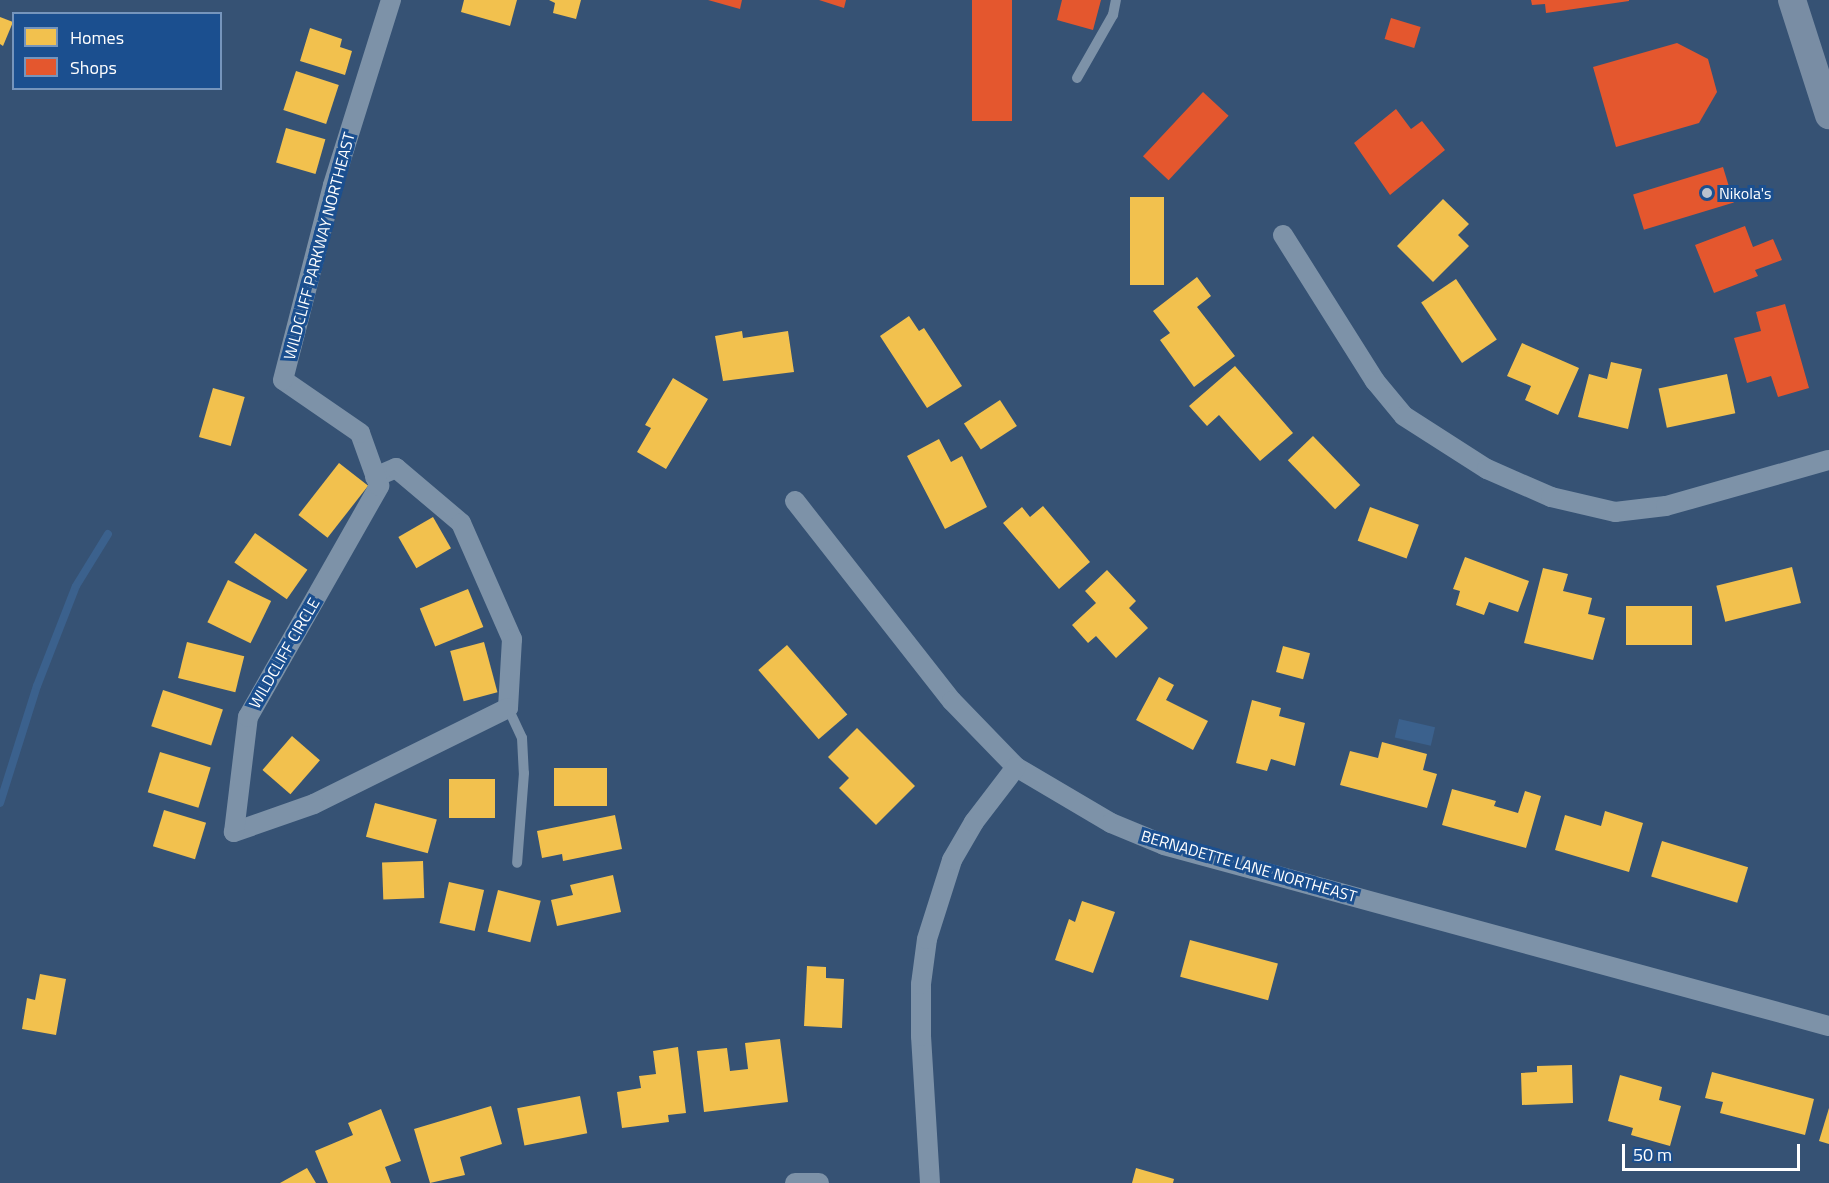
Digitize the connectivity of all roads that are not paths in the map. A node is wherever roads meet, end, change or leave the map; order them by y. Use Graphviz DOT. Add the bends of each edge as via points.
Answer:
graph roads {
  1 [pos="391,0"];
  2 [pos="1116,0"];
  3 [pos="1792,0"];
  4 [pos="1077,78"];
  5 [pos="1829,115"];
  6 [pos="1283,235"];
  7 [pos="1829,460"];
  8 [pos="375,477"];
  9 [pos="795,501"];
  10 [pos="508,708"];
  11 [pos="1016,767"];
  12 [pos="517,862"];
  13 [pos="1829,1026"];
  14 [pos="795,1183"];
  15 [pos="819,1183"];
  16 [pos="930,1183"];
  1 -- 8 [label="street, WILDCLIFF PARKWAY NORTHEAST" via="333,185 283,380 360,433"];
  2 -- 4 [label="lane" via="1113,15"];
  3 -- 5 [label="main road"];
  6 -- 7 [label="street" via="1375,381 1404,416 1487,469 1551,497 1615,512 1666,506"];
  8 -- 10 [label="street" via="396,468 460,523 512,639"];
  8 -- 10 [label="street, WILDCLIFF CIRCLE" via="379,486 248,717 234,832 314,804"];
  9 -- 11 [label="street, BERNADETTE LANE NORTHEAST" via="952,701"];
  10 -- 12 [label="lane" via="522,738 524,773"];
  11 -- 13 [label="street, BERNADETTE LANE NORTHEAST" via="1112,823 1164,845"];
  11 -- 16 [label="street" via="974,822 952,860 927,939 921,1025"];
  14 -- 15 [label="street"];
}
